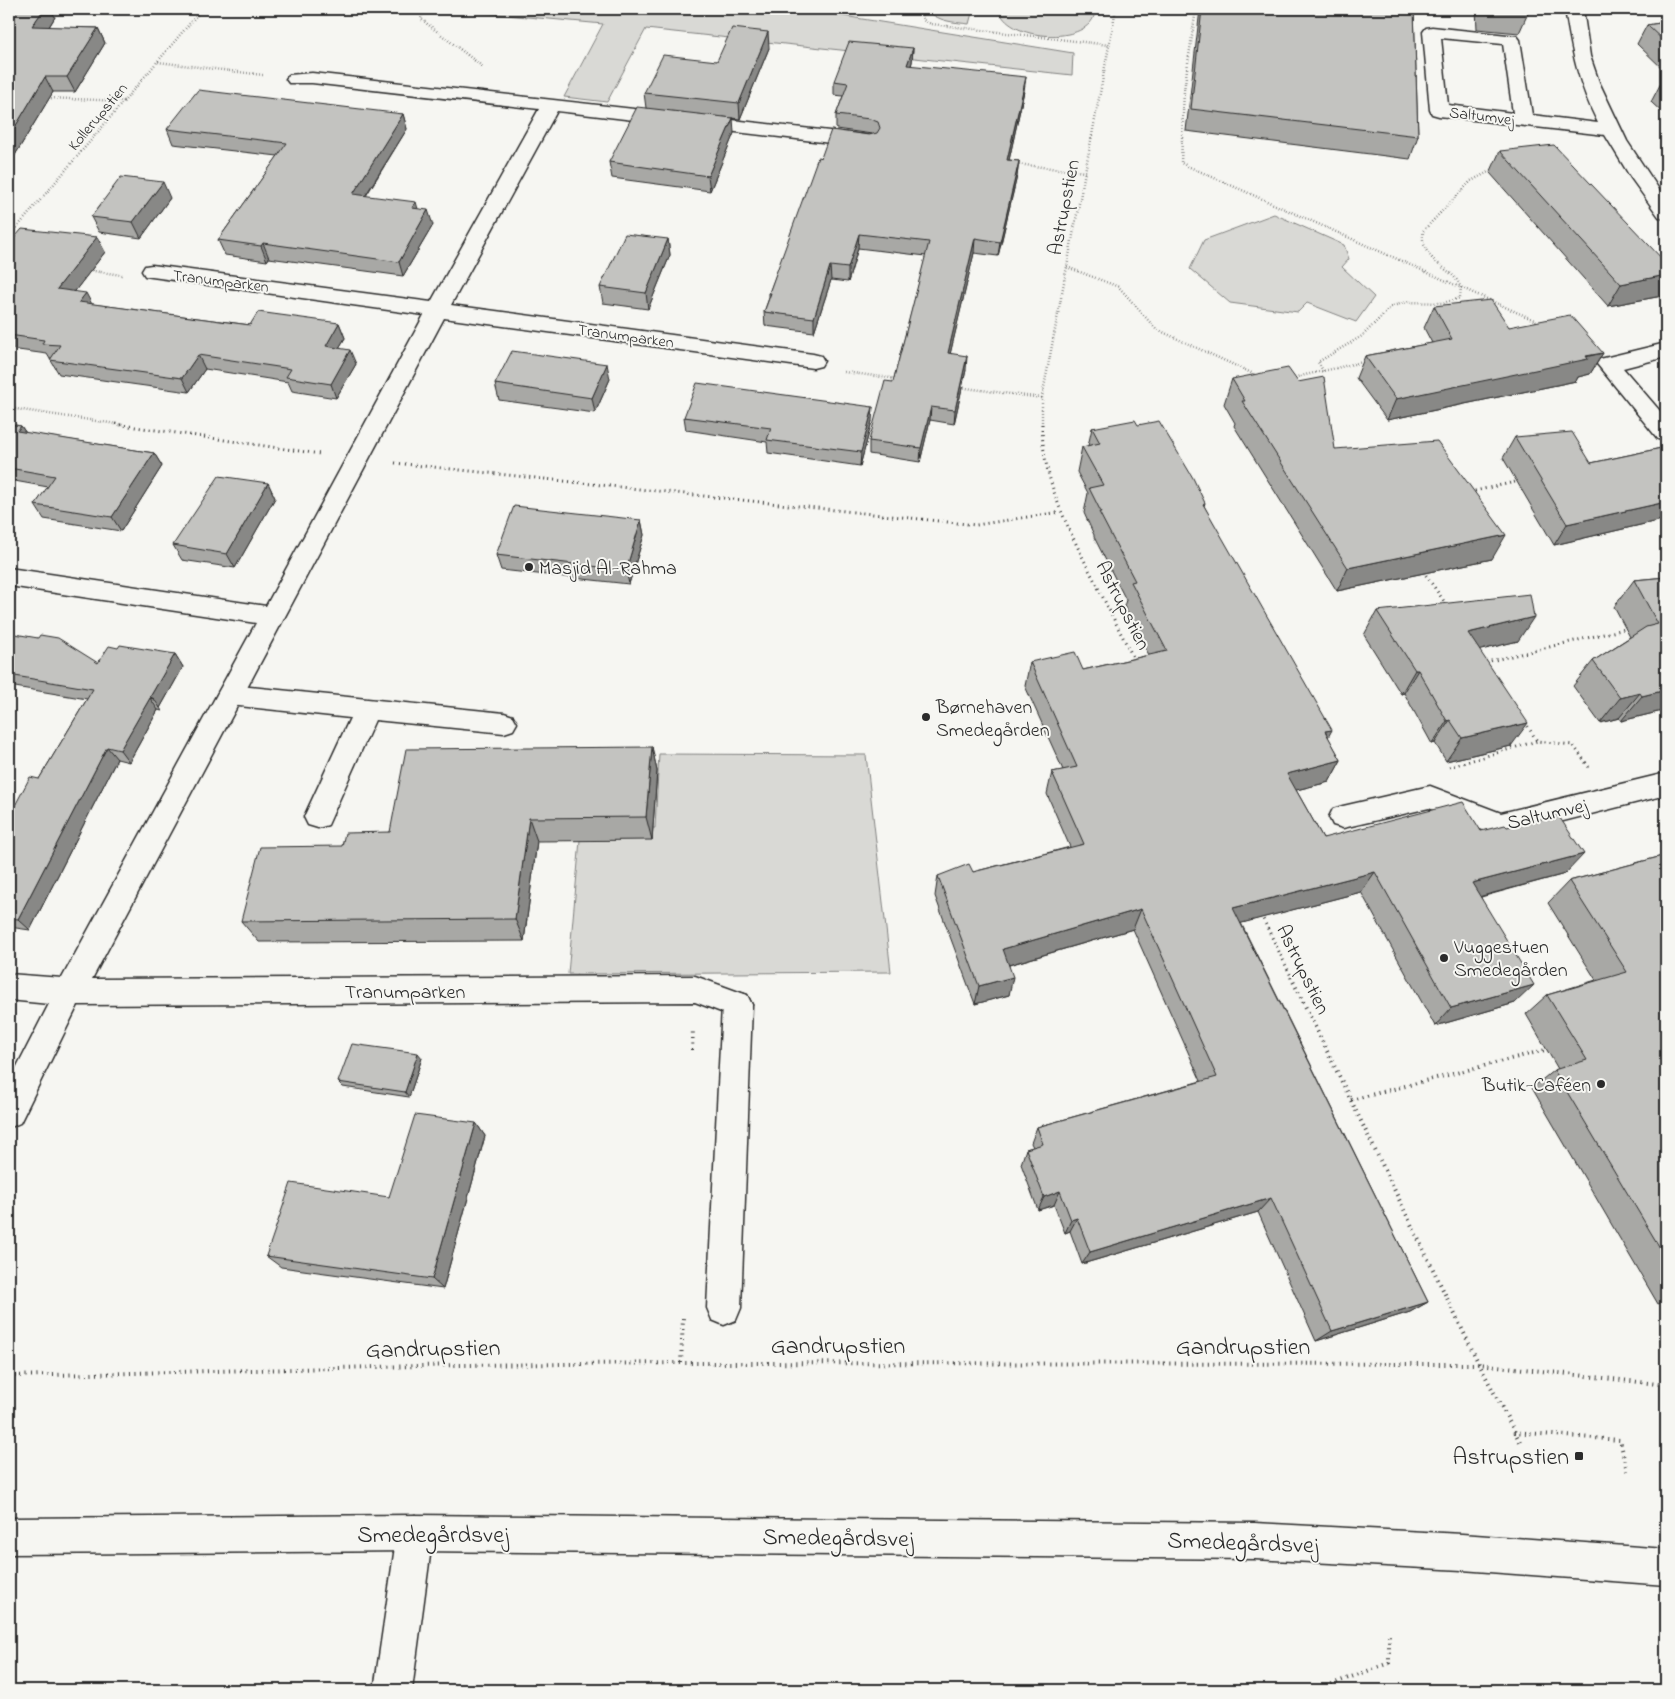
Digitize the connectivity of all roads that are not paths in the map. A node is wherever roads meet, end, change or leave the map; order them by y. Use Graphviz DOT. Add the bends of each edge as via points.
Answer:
graph roads {
  1 [pos="1574,9"];
  2 [pos="295,79"];
  3 [pos="540,103"];
  4 [pos="1523,120"];
  5 [pos="1612,130"];
  6 [pos="870,141"];
  7 [pos="1666,212"];
  8 [pos="152,272"];
  9 [pos="438,309"];
  10 [pos="1666,350"];
  11 [pos="813,361"];
  12 [pos="1666,433"];
  13 [pos="9,576"];
  14 [pos="272,616"];
  15 [pos="230,695"];
  16 [pos="367,709"];
  17 [pos="504,723"];
  18 [pos="1666,784"];
  19 [pos="318,816"];
  20 [pos="1343,816"];
  21 [pos="9,987"];
  22 [pos="70,992"];
  23 [pos="9,1113"];
  24 [pos="724,1308"];
  25 [pos="415,1533"];
  26 [pos="9,1536"];
  27 [pos="1666,1567"];
  28 [pos="393,1690"];
  1 -- 5 [label="street" via="1583,61 1593,92"];
  2 -- 3 [label="street" via="312,78"];
  3 -- 6 [label="street"];
  3 -- 9 [label="street"];
  4 -- 4 [label="street, Saltumvej" via="1511,40 1432,32 1439,110"];
  4 -- 5 [label="street, Saltumvej"];
  5 -- 7 [label="street" via="1634,169"];
  8 -- 9 [label="street, Tranumparken"];
  9 -- 11 [label="street, Tranumparken"];
  9 -- 14 [label="street"];
  10 -- 12 [label="street" via="1608,364"];
  13 -- 14 [label="street"];
  14 -- 15 [label="street"];
  15 -- 16 [label="street"];
  15 -- 22 [label="street"];
  16 -- 17 [label="street"];
  16 -- 19 [label="street"];
  18 -- 20 [label="street, Saltumvej" via="1500,825 1430,797"];
  21 -- 22 [label="street, Tranumparken"];
  22 -- 23 [label="street"];
  22 -- 24 [label="street, Tranumparken" via="695,989 737,1005"];
  25 -- 26 [label="street, Smedegårdsvej"];
  25 -- 27 [label="street, Smedegårdsvej" via="1256,1541"];
  25 -- 28 [label="street"];
}
